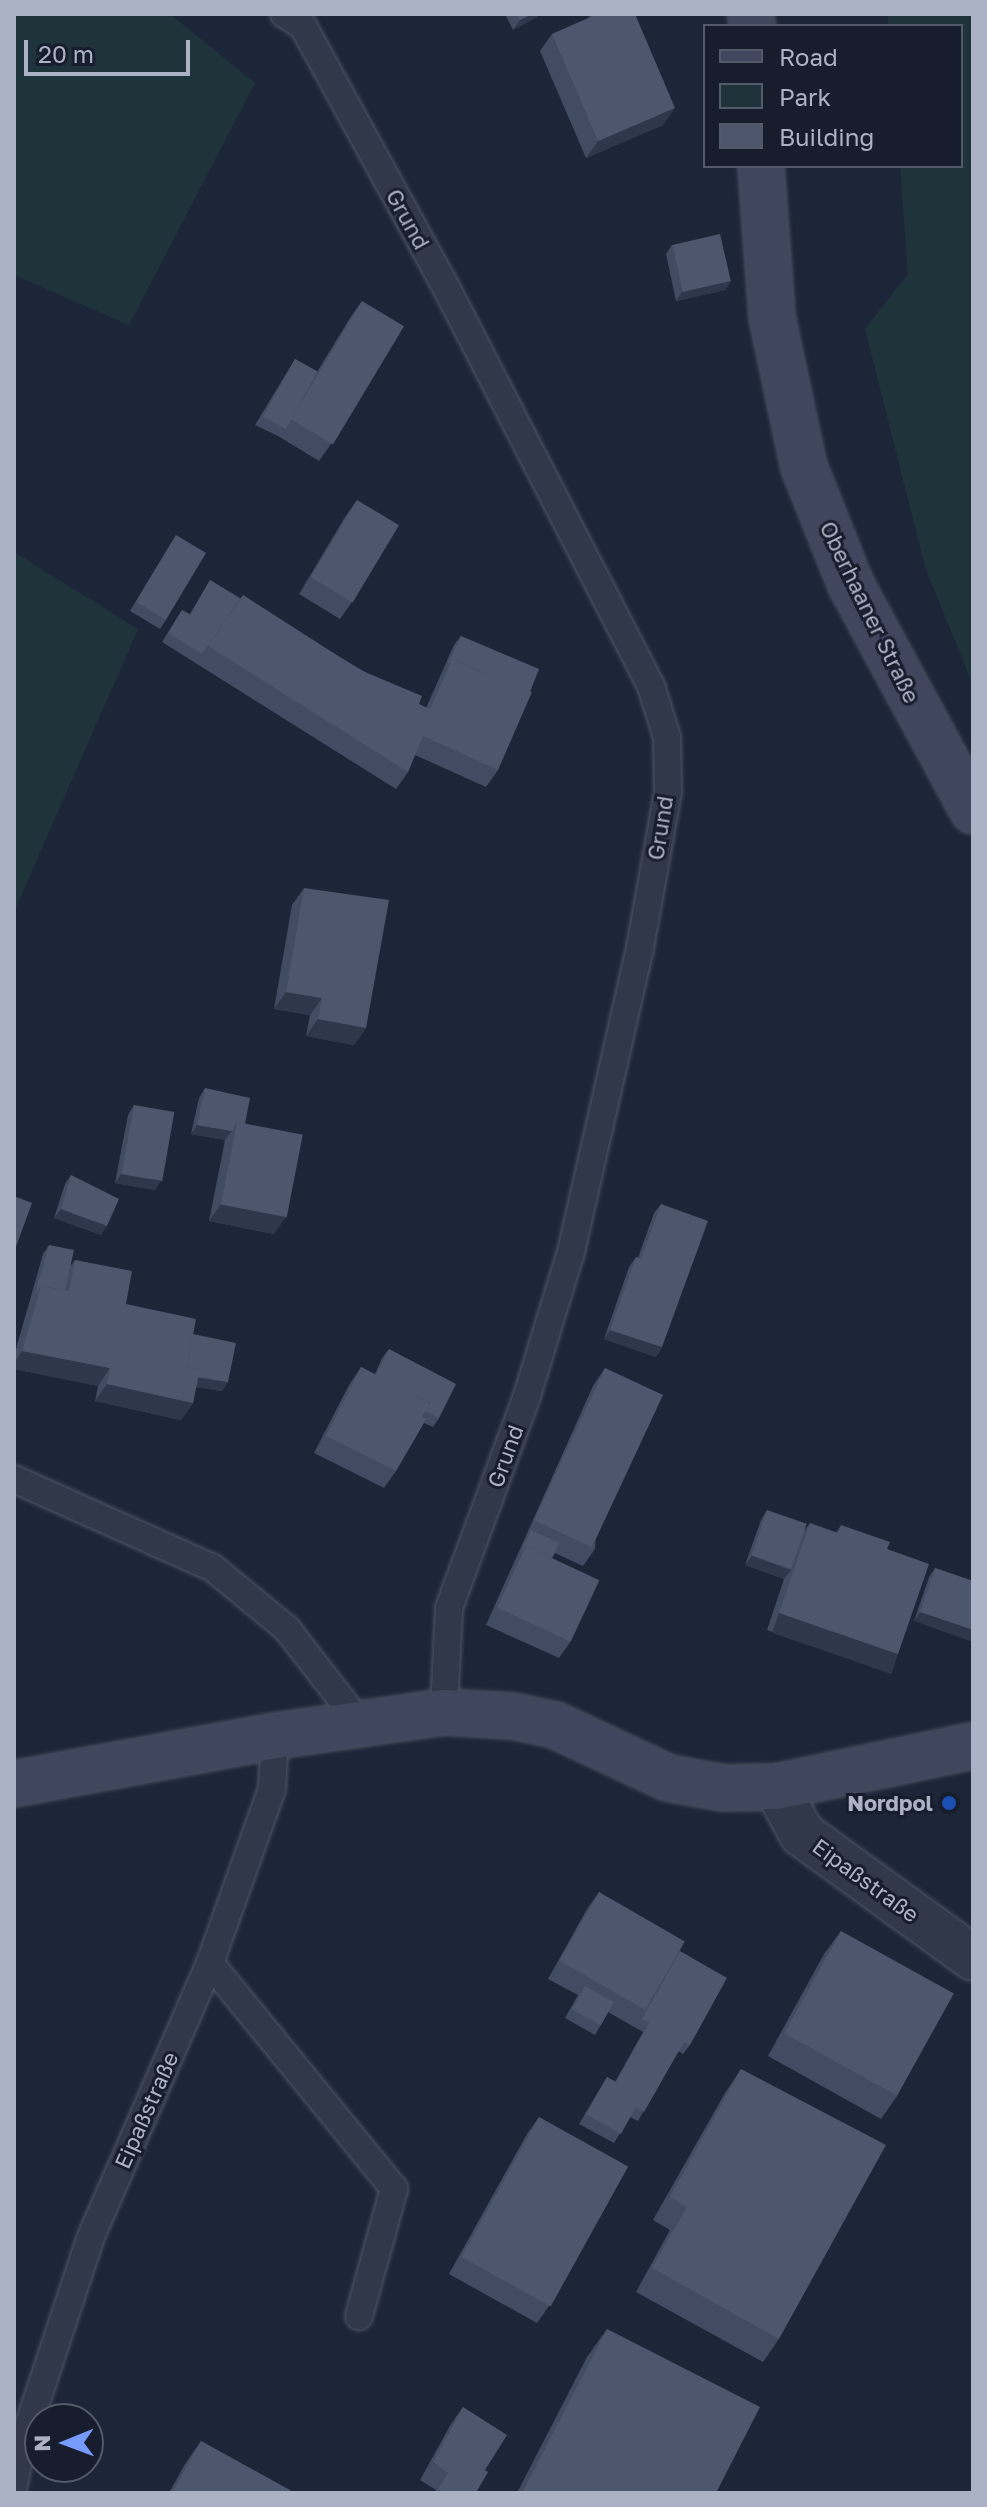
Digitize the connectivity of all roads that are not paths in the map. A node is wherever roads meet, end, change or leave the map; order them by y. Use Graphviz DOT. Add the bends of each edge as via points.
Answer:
graph roads {
  1 [pos="284,14"];
  2 [pos="761,168"];
  3 [pos="973,811"];
  4 [pos="14,1479"];
  5 [pos="444,1712"];
  6 [pos="359,1722"];
  7 [pos="275,1736"];
  8 [pos="973,1746"];
  9 [pos="14,1784"];
  10 [pos="776,1787"];
  11 [pos="973,1958"];
  12 [pos="210,1963"];
  13 [pos="359,2316"];
  14 [pos="14,2484"];
  1 -- 5 [label="lane, Grund" via="303,26 448,291 651,686 667,737 668,792 640,948 587,1179 527,1396 449,1608"];
  2 -- 3 [label="street, Oberhaaner Straße" via="772,317 804,467 851,585"];
  4 -- 6 [label="lane" via="213,1568 287,1629"];
  5 -- 6 [label="street"];
  5 -- 10 [label="street" via="555,1725 668,1778 723,1788"];
  6 -- 7 [label="street"];
  7 -- 9 [label="street"];
  7 -- 12 [label="lane, Eipaßstraße" via="272,1789"];
  8 -- 10 [label="street"];
  10 -- 11 [label="street, Eipaßstraße" via="802,1834"];
  12 -- 13 [label="lane" via="394,2189"];
  12 -- 14 [label="lane, Eipaßstraße" via="90,2239"];
}
